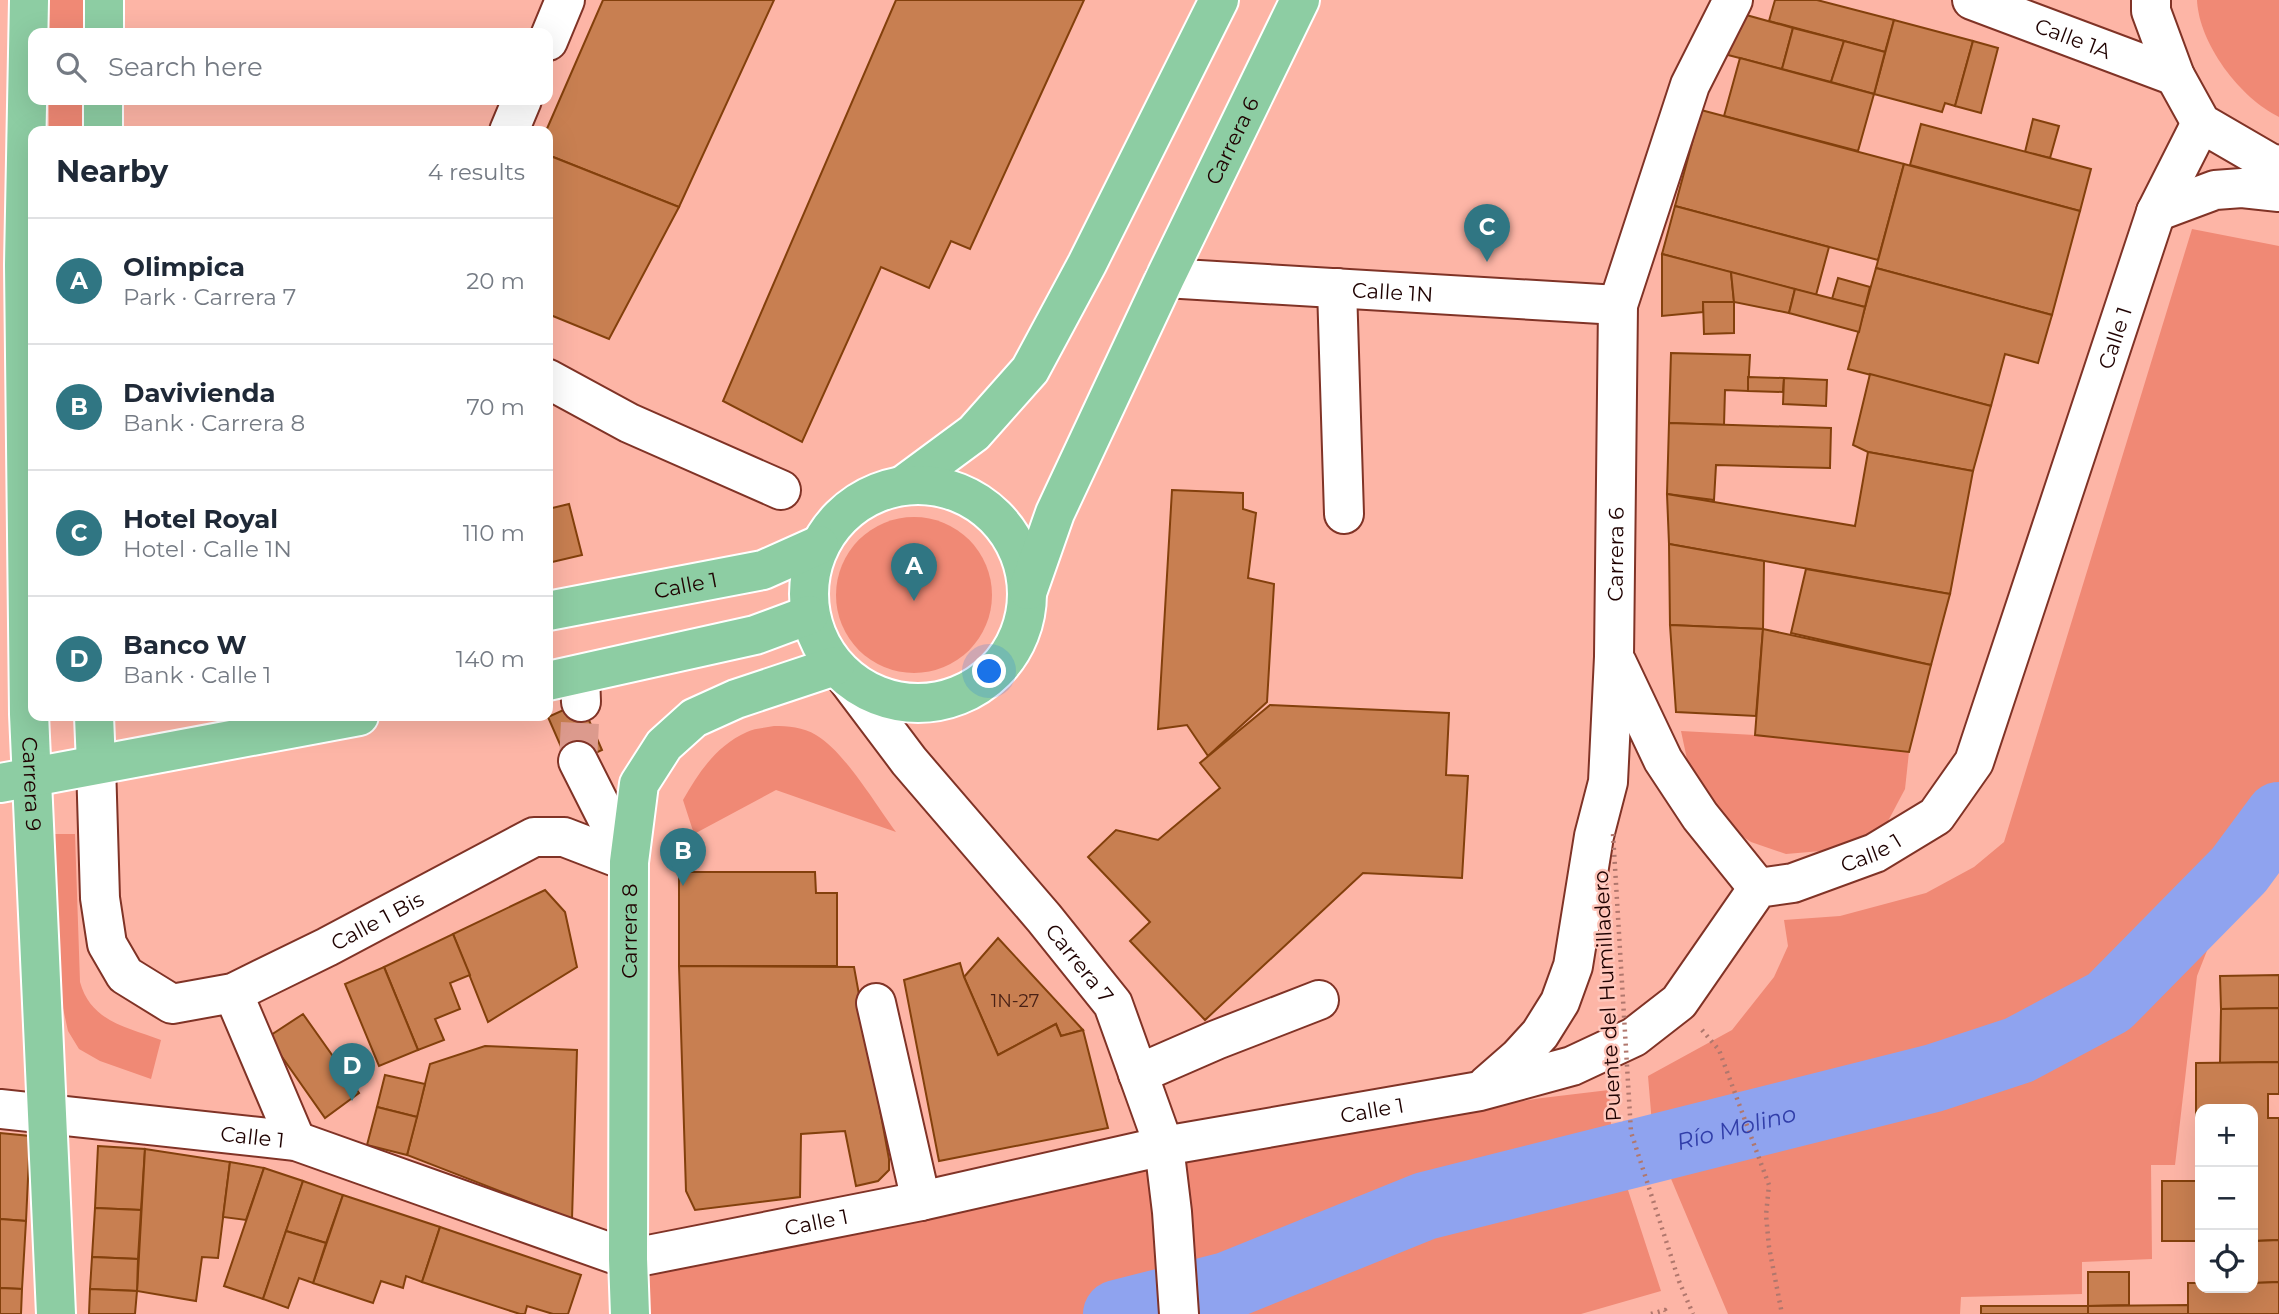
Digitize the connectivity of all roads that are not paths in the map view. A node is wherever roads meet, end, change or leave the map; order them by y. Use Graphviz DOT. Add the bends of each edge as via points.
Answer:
graph roads {
  1 [pos="29,0"];
  2 [pos="104,0"];
  3 [pos="565,0"];
  4 [pos="1219,0"];
  5 [pos="1300,0"];
  6 [pos="1733,0"];
  7 [pos="1972,0"];
  8 [pos="2142,4"];
  9 [pos="104,28"];
  10 [pos="553,29"];
  11 [pos="2175,76"];
  12 [pos="103,105"];
  13 [pos="520,105"];
  14 [pos="2202,123"];
  15 [pos="103,126"];
  16 [pos="511,126"];
  17 [pos="2279,166"];
  18 [pos="2279,192"];
  19 [pos="2156,212"];
  20 [pos="19,266"];
  21 [pos="1166,278"];
  22 [pos="1337,288"];
  23 [pos="1618,304"];
  24 [pos="553,382"];
  25 [pos="905,484"];
  26 [pos="781,490"];
  27 [pos="1344,514"];
  28 [pos="819,545"];
  29 [pos="1028,590"];
  30 [pos="553,610"];
  31 [pos="810,615"];
  32 [pos="1614,657"];
  33 [pos="840,671"];
  34 [pos="570,686"];
  35 [pos="21,716"];
  36 [pos="94,721"];
  37 [pos="332,721"];
  38 [pos="96,764"];
  39 [pos="17,779"];
  40 [pos="564,837"];
  41 [pos="629,862"];
  42 [pos="1758,888"];
  43 [pos="233,993"];
  44 [pos="1319,1000"];
  45 [pos="876,1003"];
  46 [pos="1138,1074"];
  47 [pos="1480,1091"];
  48 [pos="0,1109"];
  49 [pos="48,1113"];
  50 [pos="296,1141"];
  51 [pos="1164,1146"];
  52 [pos="921,1201"];
  53 [pos="629,1290"];
  54 [pos="56,1314"];
  55 [pos="1179,1314"];
  1 -- 20 [label="main road, Carrera 9"];
  2 -- 9 [label="main road"];
  3 -- 10 [label="street"];
  4 -- 25 [label="main road" via="1030,370 974,433"];
  5 -- 21 [label="main road, Carrera 6"];
  6 -- 23 [label="street, Carrera 6" via="1690,85"];
  7 -- 11 [label="street, Calle 1A"];
  8 -- 11 [label="street"];
  11 -- 14 [label="street"];
  12 -- 15 [label="main road"];
  13 -- 16 [label="street"];
  14 -- 17 [label="street"];
  14 -- 19 [label="street, Calle 1"];
  18 -- 19 [label="street" via="2215,190"];
  19 -- 42 [label="street, Calle 1" via="1974,762 1936,816 1875,853 1793,883"];
  20 -- 35 [label="main road, Carrera 9"];
  21 -- 22 [label="street, Calle 1N"];
  21 -- 29 [label="main road, Carrera 6" via="1055,513"];
  22 -- 23 [label="street, Calle 1N"];
  22 -- 27 [label="street"];
  23 -- 32 [label="street, Carrera 6"];
  24 -- 26 [label="street" via="629,423"];
  25 -- 28 [label="main road" via="870,495 840,516"];
  25 -- 29 [label="main road" via="942,486 975,499 1003,523 1021,555"];
  28 -- 30 [label="main road, Calle 1" via="763,570"];
  28 -- 31 [label="main road" via="808,579"];
  29 -- 33 [label="main road" via="1023,626 1007,658 981,684 947,699 911,704 876,695"];
  31 -- 33 [label="main road" via="819,642"];
  31 -- 34 [label="main road" via="755,635"];
  32 -- 42 [label="street" via="1662,760"];
  32 -- 47 [label="street, Carrera 6" via="1608,782 1594,836 1573,966 1560,1002 1540,1034"];
  33 -- 41 [label="main road, Carrera 8" via="736,699 694,718 664,744 639,784"];
  33 -- 46 [label="street, Carrera 7" via="909,761 1113,1004"];
  35 -- 39 [label="main road, Carrera 9"];
  36 -- 38 [label="main road"];
  37 -- 38 [label="main road"];
  38 -- 39 [label="main road"];
  38 -- 43 [label="street, Calle 1 Bis" via="100,898 107,944 125,975 172,1004"];
  39 -- 49 [label="main road, Carrera 9"];
  40 -- 41 [label="street, Calle 1 Bis"];
  40 -- 41 [label="street" via="578,761"];
  40 -- 43 [label="street, Calle 1 Bis" via="534,837"];
  41 -- 53 [label="main road, Carrera 8"];
  42 -- 47 [label="street, Calle 1" via="1679,1002 1634,1037 1572,1066"];
  43 -- 50 [label="street"];
  44 -- 46 [label="street"];
  45 -- 52 [label="street"];
  46 -- 51 [label="street, Carrera 7"];
  47 -- 51 [label="street, Calle 1"];
  48 -- 49 [label="street, Calle 1"];
  49 -- 50 [label="street, Calle 1"];
  49 -- 54 [label="main road, Carrera 9"];
  50 -- 53 [label="street, Calle 1"];
  51 -- 52 [label="street, Calle 1"];
  51 -- 55 [label="street, Carrera 7"];
  52 -- 53 [label="street, Calle 1"];
}
